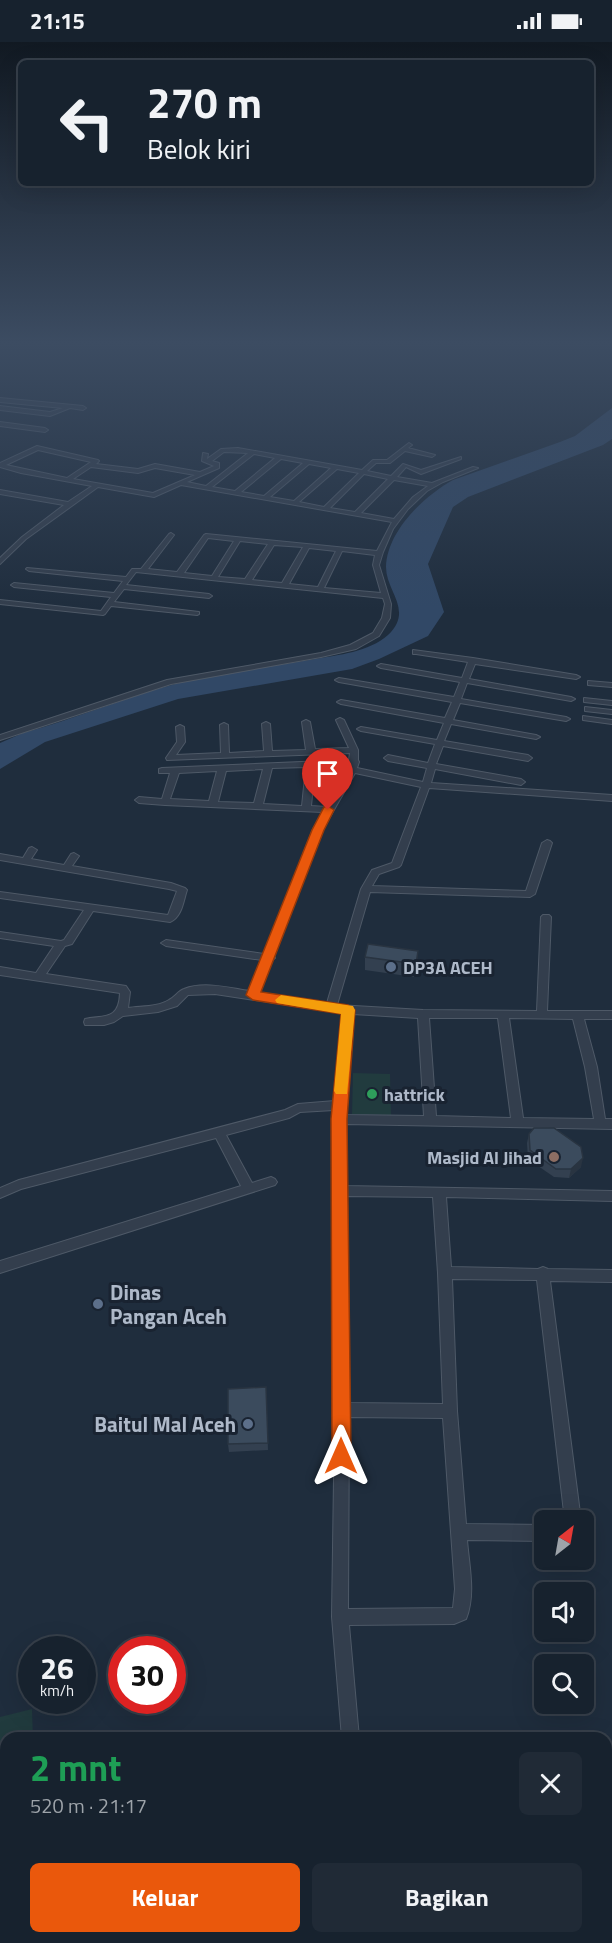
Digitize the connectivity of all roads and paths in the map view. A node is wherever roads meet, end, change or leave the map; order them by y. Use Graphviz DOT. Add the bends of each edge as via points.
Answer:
graph roads {
  1 [pos="252,453"];
  2 [pos="205,454"];
  3 [pos="432,455"];
  4 [pos="280,457"];
  5 [pos="459,458"];
  6 [pos="209,460"];
  7 [pos="308,462"];
  8 [pos="0,465"];
  9 [pos="92,465"];
  10 [pos="336,466"];
  11 [pos="475,468"];
  12 [pos="365,471"];
  13 [pos="201,474"];
  14 [pos="394,476"];
  15 [pos="67,480"];
  16 [pos="180,483"];
  17 [pos="433,485"];
  18 [pos="95,486"];
  19 [pos="207,488"];
  20 [pos="0,492"];
  21 [pos="236,493"];
  22 [pos="265,498"];
  23 [pos="69,504"];
  24 [pos="295,504"];
  25 [pos="326,509"];
  26 [pos="356,514"];
  27 [pos="396,521"];
  28 [pos="171,535"];
  29 [pos="238,539"];
  30 [pos="272,542"];
  31 [pos="307,546"];
  32 [pos="340,549"];
  33 [pos="380,553"];
  34 [pos="0,562"];
  35 [pos="29,569"];
  36 [pos="143,571"];
  37 [pos="179,575"];
  38 [pos="214,578"];
  39 [pos="128,579"];
  40 [pos="248,582"];
  41 [pos="14,585"];
  42 [pos="122,586"];
  43 [pos="284,586"];
  44 [pos="320,589"];
  45 [pos="116,595"];
  46 [pos="209,596"];
  47 [pos="386,596"];
  48 [pos="0,602"];
  49 [pos="110,604"];
  50 [pos="197,613"];
  51 [pos="416,652"];
  52 [pos="473,660"];
  53 [pos="381,666"];
  54 [pos="576,677"];
  55 [pos="339,680"];
  56 [pos="466,680"];
  57 [pos="591,683"];
  58 [pos="612,685"];
  59 [pos="459,699"];
  60 [pos="572,699"];
  61 [pos="341,702"];
  62 [pos="612,703"];
  63 [pos="612,712"];
  64 [pos="586,718"];
  65 [pos="566,719"];
  66 [pos="340,720"];
  67 [pos="450,721"];
  68 [pos="306,722"];
  69 [pos="612,722"];
  70 [pos="266,724"];
  71 [pos="224,725"];
  72 [pos="180,727"];
  73 [pos="361,729"];
  74 [pos="536,736"];
  75 [pos="0,738"];
  76 [pos="440,742"];
  77 [pos="354,750"];
  78 [pos="311,752"];
  79 [pos="268,754"];
  80 [pos="225,756"];
  81 [pos="388,758"];
  82 [pos="528,758"];
  83 [pos="311,764"];
  84 [pos="432,765"];
  85 [pos="268,766"];
  86 [pos="354,766"];
  87 [pos="222,769"];
  88 [pos="162,771"];
  89 [pos="175,771"];
  90 [pos="521,782"];
  91 [pos="426,785"];
  92 [pos="612,798"];
  93 [pos="139,801"];
  94 [pos="165,802"];
  95 [pos="213,804"];
  96 [pos="258,806"];
  97 [pos="306,809"];
  98 [pos="328,810"];
  99 [pos="547,843"];
  100 [pos="32,850"];
  101 [pos="74,856"];
  102 [pos="0,858"];
  103 [pos="25,862"];
  104 [pos="66,869"];
  105 [pos="366,889"];
  106 [pos="0,895"];
  107 [pos="90,908"];
  108 [pos="546,918"];
  109 [pos="0,935"];
  110 [pos="61,944"];
  111 [pos="166,944"];
  112 [pos="270,958"];
  113 [pos="0,971"];
  114 [pos="39,977"];
  115 [pos="253,995"];
  116 [pos="331,1006"];
  117 [pos="348,1010"];
  118 [pos="122,1012"];
  119 [pos="423,1014"];
  120 [pos="503,1014"];
  121 [pos="542,1014"];
  122 [pos="612,1016"];
  123 [pos="578,1017"];
  124 [pos="89,1022"];
  125 [pos="339,1112"];
  126 [pos="430,1120"];
  127 [pos="518,1123"];
  128 [pos="606,1124"];
  129 [pos="219,1132"];
  130 [pos="271,1182"];
  131 [pos="249,1189"];
  132 [pos="339,1191"];
  133 [pos="439,1192"];
  134 [pos="0,1193"];
  135 [pos="612,1196"];
  136 [pos="0,1267"];
  137 [pos="445,1273"];
  138 [pos="543,1273"];
  139 [pos="612,1276"];
  140 [pos="342,1410"];
  141 [pos="450,1411"];
  142 [pos="572,1510"];
  143 [pos="459,1532"];
  144 [pos="534,1533"];
  145 [pos="340,1617"];
  146 [pos="350,1732"];
  1 -- 4 [label="street"];
  1 -- 6 [label="street" via="223,450"];
  1 -- 19 [label="street"];
  2 -- 13 [label="street" via="204,460 218,465"];
  3 -- 12 [label="street" via="406,447 388,462 375,461"];
  4 -- 7 [label="street"];
  4 -- 21 [label="street"];
  5 -- 14 [label="street" via="422,472 405,465"];
  7 -- 10 [label="street"];
  7 -- 22 [label="street"];
  8 -- 9 [label="street" via="37,448 95,459"];
  8 -- 15 [label="street"];
  9 -- 13 [label="street" via="138,471 157,466"];
  9 -- 15 [label="street"];
  10 -- 12 [label="street"];
  10 -- 24 [label="street"];
  11 -- 17 [label="street"];
  12 -- 14 [label="street"];
  12 -- 25 [label="street"];
  13 -- 16 [label="street"];
  14 -- 17 [label="street"];
  14 -- 26 [label="street"];
  15 -- 18 [label="street"];
  16 -- 18 [label="street" via="154,495"];
  16 -- 19 [label="street"];
  17 -- 27 [label="street"];
  18 -- 23 [label="street"];
  19 -- 21 [label="street"];
  20 -- 23 [label="street"];
  21 -- 22 [label="street"];
  22 -- 24 [label="street"];
  23 -- 34 [label="street" via="30,532"];
  24 -- 25 [label="street"];
  25 -- 26 [label="street"];
  26 -- 27 [label="street"];
  27 -- 33 [label="street"];
  28 -- 36 [label="street"];
  29 -- 30 [label="street"];
  29 -- 37 [label="street" via="206,536"];
  29 -- 38 [label="street"];
  30 -- 31 [label="street"];
  30 -- 40 [label="street"];
  31 -- 32 [label="street"];
  31 -- 43 [label="street"];
  32 -- 33 [label="street"];
  32 -- 44 [label="street"];
  33 -- 47 [label="street" via="376,564"];
  35 -- 39 [label="street"];
  36 -- 37 [label="street"];
  36 -- 39 [label="street" via="135,570"];
  37 -- 38 [label="street"];
  38 -- 40 [label="street"];
  39 -- 42 [label="street"];
  40 -- 43 [label="street"];
  41 -- 45 [label="street"];
  42 -- 45 [label="street"];
  42 -- 46 [label="street"];
  43 -- 44 [label="street"];
  44 -- 47 [label="street"];
  45 -- 49 [label="street"];
  47 -- 75 [label="street" via="384,624 376,634 353,646 170,682"];
  48 -- 49 [label="street" via="103,613"];
  49 -- 50 [label="street"];
  51 -- 52 [label="street"];
  52 -- 54 [label="street"];
  52 -- 56 [label="street"];
  53 -- 56 [label="street"];
  55 -- 59 [label="street"];
  56 -- 59 [label="street"];
  56 -- 60 [label="street"];
  57 -- 58 [label="street"];
  59 -- 65 [label="street"];
  59 -- 67 [label="street"];
  61 -- 67 [label="street"];
  62 -- 63 [label="street" via="587,704"];
  64 -- 69 [label="street"];
  66 -- 77 [label="street"];
  67 -- 74 [label="street"];
  67 -- 76 [label="street"];
  68 -- 78 [label="street"];
  70 -- 79 [label="street"];
  71 -- 80 [label="street"];
  72 -- 80 [label="street" via="181,742 170,758"];
  73 -- 76 [label="street"];
  76 -- 82 [label="street"];
  76 -- 84 [label="street"];
  77 -- 78 [label="street"];
  77 -- 86 [label="street"];
  78 -- 79 [label="street"];
  79 -- 80 [label="street"];
  81 -- 84 [label="street"];
  83 -- 85 [label="street"];
  83 -- 86 [label="street"];
  83 -- 97 [label="street"];
  84 -- 90 [label="street"];
  84 -- 91 [label="street"];
  85 -- 87 [label="street"];
  85 -- 96 [label="street"];
  86 -- 91 [label="street"];
  86 -- 98 [label="street"];
  87 -- 89 [label="street"];
  87 -- 95 [label="street"];
  88 -- 89 [label="street"];
  89 -- 94 [label="street"];
  91 -- 92 [label="street"];
  91 -- 105 [label="street" via="396,865 375,872"];
  93 -- 94 [label="street"];
  94 -- 95 [label="street"];
  95 -- 96 [label="street"];
  96 -- 97 [label="street"];
  97 -- 98 [label="street"];
  98 -- 112 [label="street"];
  99 -- 105 [label="street" via="530,894"];
  100 -- 103 [label="street"];
  101 -- 104 [label="street"];
  102 -- 103 [label="street"];
  103 -- 104 [label="street"];
  104 -- 107 [label="street" via="182,890 170,919"];
  105 -- 116 [label="street"];
  106 -- 107 [label="street"];
  107 -- 110 [label="street" via="72,938"];
  108 -- 121 [label="street"];
  109 -- 110 [label="street"];
  110 -- 114 [label="street"];
  111 -- 112 [label="street"];
  112 -- 115 [label="street"];
  113 -- 114 [label="street"];
  114 -- 118 [label="street" via="122,989 126,996"];
  115 -- 116 [label="street"];
  115 -- 118 [label="street" via="194,990 185,992 173,1003"];
  116 -- 117 [label="street"];
  117 -- 119 [label="street"];
  117 -- 125 [label="street"];
  118 -- 124 [label="street" via="107,1021"];
  119 -- 120 [label="street"];
  119 -- 126 [label="street"];
  120 -- 121 [label="street"];
  120 -- 127 [label="street"];
  121 -- 123 [label="street"];
  122 -- 123 [label="street"];
  123 -- 128 [label="street"];
  125 -- 126 [label="street"];
  125 -- 129 [label="street" via="298,1108 289,1114"];
  125 -- 132 [label="street"];
  126 -- 127 [label="street"];
  127 -- 128 [label="street"];
  129 -- 131 [label="street"];
  129 -- 134 [label="street"];
  130 -- 131 [label="street"];
  131 -- 136 [label="street"];
  132 -- 133 [label="street"];
  132 -- 140 [label="street"];
  133 -- 135 [label="street"];
  133 -- 137 [label="street"];
  137 -- 138 [label="street"];
  137 -- 141 [label="street"];
  138 -- 139 [label="street"];
  138 -- 142 [label="street"];
  140 -- 141 [label="street"];
  140 -- 145 [label="street"];
  141 -- 143 [label="street"];
  143 -- 144 [label="street"];
  143 -- 145 [label="street" via="464,1589 460,1613"];
  145 -- 146 [label="street"];
}
